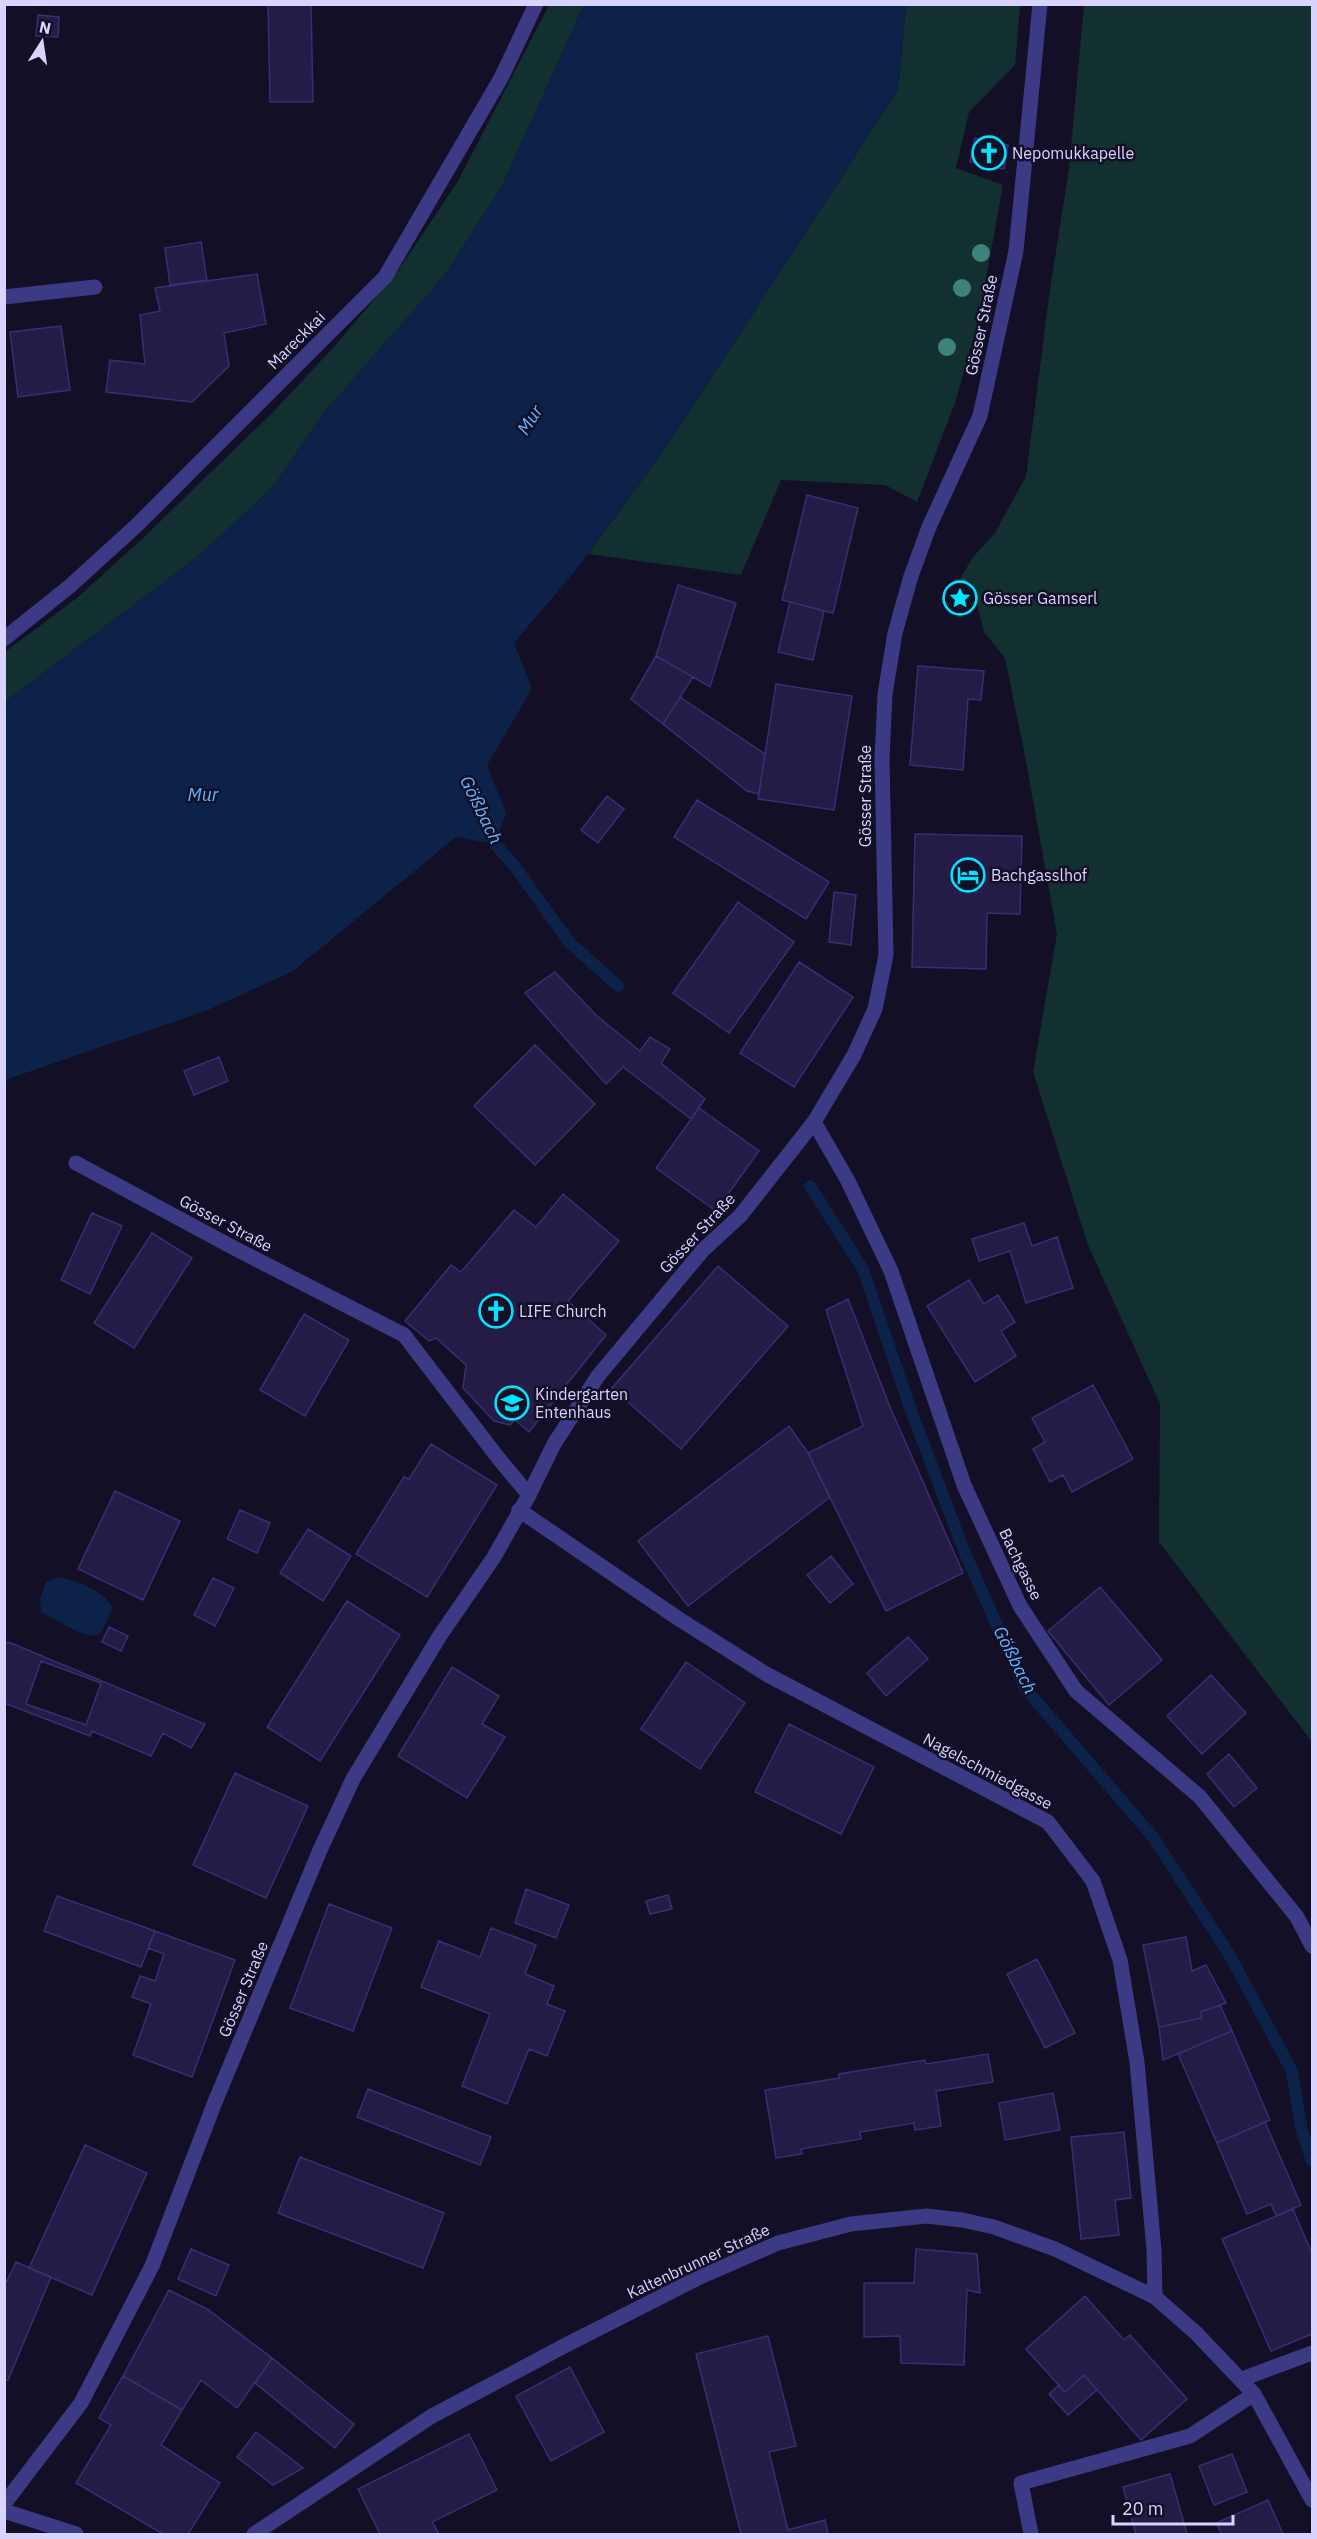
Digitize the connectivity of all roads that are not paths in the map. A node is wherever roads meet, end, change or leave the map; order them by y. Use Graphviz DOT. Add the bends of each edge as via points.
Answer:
graph roads {
  1 [pos="536,4"];
  2 [pos="1040,4"];
  3 [pos="95,286"];
  4 [pos="4,297"];
  5 [pos="4,639"];
  6 [pos="814,1122"];
  7 [pos="76,1163"];
  8 [pos="529,1495"];
  9 [pos="519,1510"];
  10 [pos="1312,1946"];
  11 [pos="1155,2297"];
  12 [pos="1312,2353"];
  13 [pos="1242,2379"];
  14 [pos="1254,2394"];
  15 [pos="1312,2500"];
  16 [pos="4,2504"];
  17 [pos="4,2511"];
  18 [pos="76,2535"];
  19 [pos="254,2535"];
  20 [pos="1031,2535"];
  1 -- 5 [label="street, Mareckkai" via="501,78 385,277 136,525 70,586"];
  2 -- 6 [label="street, Gösser Straße" via="1016,251 980,416 929,527 895,633 885,694 882,759 885,956 875,1009 854,1055"];
  3 -- 4 [label="street"];
  6 -- 8 [label="street, Gösser Straße" via="740,1216 703,1250 598,1376 554,1444"];
  6 -- 10 [label="street, Bachgasse" via="848,1181 891,1271 964,1485 1020,1606 1076,1691 1200,1797 1297,1917"];
  7 -- 8 [label="street, Gösser Straße" via="404,1335"];
  8 -- 9 [label="street, Gösser Straße"];
  9 -- 11 [label="street, Nagelschmiedgasse" via="766,1674 1048,1822 1093,1881 1120,1960 1137,2062"];
  9 -- 16 [label="street, Gösser Straße" via="494,1557 439,1637 353,1779 215,2102 152,2266 81,2403"];
  11 -- 13 [label="street, Kaltenbrunner Straße"];
  11 -- 19 [label="street, Kaltenbrunner Straße" via="1055,2249 962,2220 926,2216 851,2224 778,2243 698,2278 432,2416"];
  12 -- 13 [label="street"];
  13 -- 14 [label="street, Kaltenbrunner Straße"];
  14 -- 15 [label="street, Kaltenbrunner Straße"];
  14 -- 20 [label="street" via="1190,2436 1021,2483"];
  17 -- 18 [label="street"];
}
